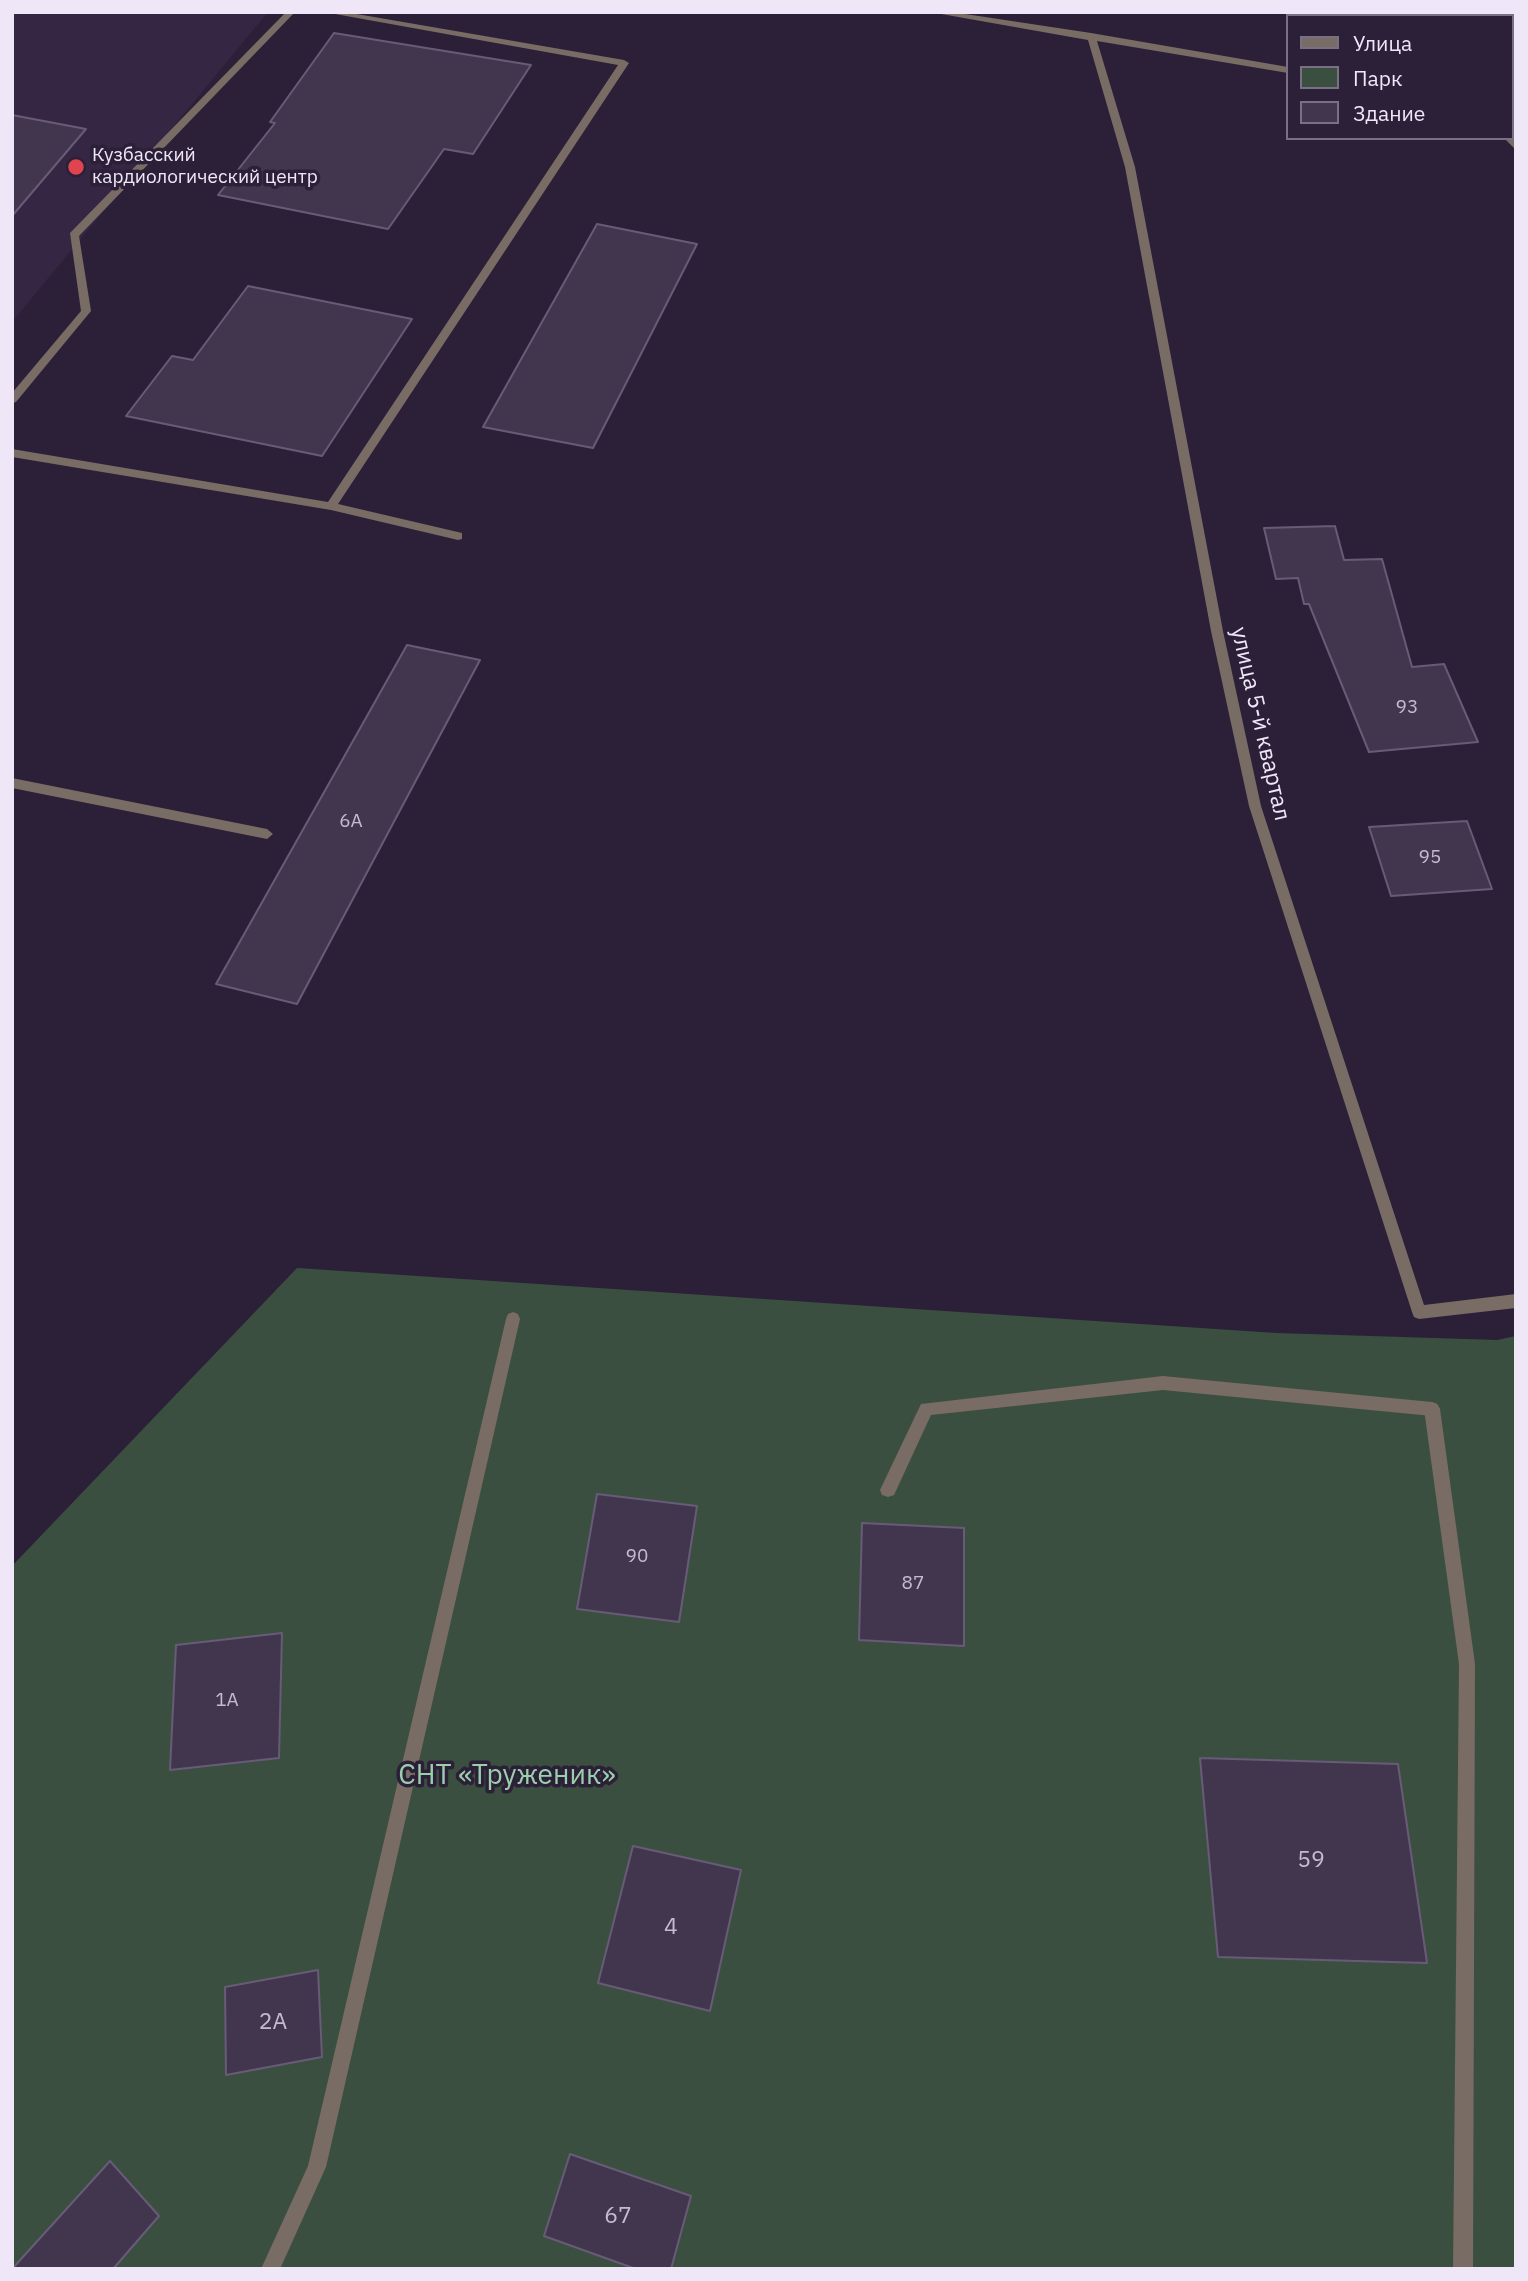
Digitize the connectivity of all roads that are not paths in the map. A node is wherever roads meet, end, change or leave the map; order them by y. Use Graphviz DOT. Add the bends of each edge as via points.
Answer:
graph roads {
  1 [pos="291,12"];
  2 [pos="328,12"];
  3 [pos="934,12"];
  4 [pos="945,13"];
  5 [pos="1091,36"];
  6 [pos="1286,70"];
  7 [pos="12,400"];
  8 [pos="12,453"];
  9 [pos="331,506"];
  10 [pos="458,536"];
  11 [pos="12,783"];
  12 [pos="267,834"];
  13 [pos="1516,1301"];
  14 [pos="513,1319"];
  15 [pos="888,1490"];
  16 [pos="270,2269"];
  17 [pos="1463,2269"];
  1 -- 7 [label="street" via="74,235 86,311"];
  2 -- 9 [label="street" via="624,63"];
  3 -- 4 [label="street"];
  4 -- 5 [label="street"];
  5 -- 6 [label="street"];
  5 -- 13 [label="street, улица 5-й квартал" via="1130,167 1217,631 1255,806 1419,1312"];
  8 -- 9 [label="street"];
  9 -- 10 [label="street"];
  11 -- 12 [label="street"];
  14 -- 16 [label="street" via="317,2166"];
  15 -- 17 [label="street" via="926,1409 1163,1383 1432,1409 1467,1664"];
}
